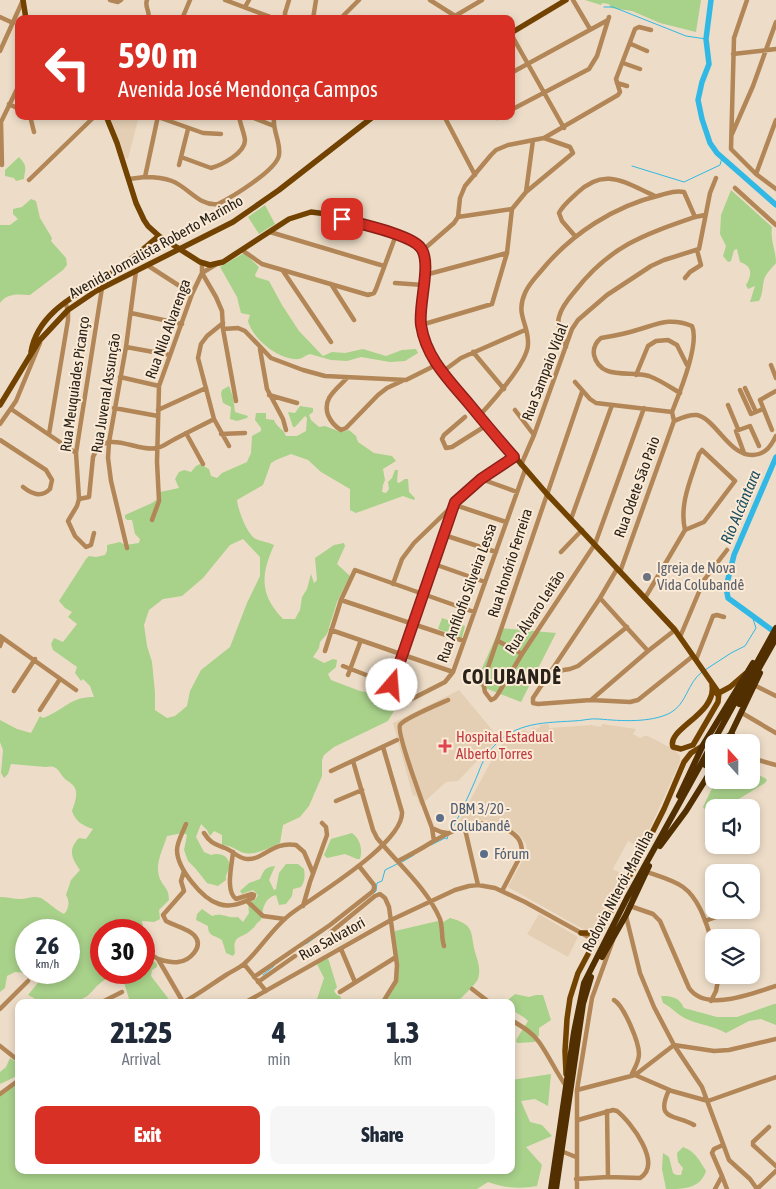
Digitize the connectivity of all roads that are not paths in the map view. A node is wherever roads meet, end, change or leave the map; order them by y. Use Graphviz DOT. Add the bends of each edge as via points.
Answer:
graph roads {
  1 [pos="24,0"];
  2 [pos="110,0"];
  3 [pos="121,0"];
  4 [pos="147,0"];
  5 [pos="190,0"];
  6 [pos="225,0"];
  7 [pos="249,0"];
  8 [pos="289,0"];
  9 [pos="316,0"];
  10 [pos="359,0"];
  11 [pos="430,0"];
  12 [pos="482,0"];
  13 [pos="565,0"];
  14 [pos="573,0"];
  15 [pos="747,0"];
  16 [pos="245,7"];
  17 [pos="17,15"];
  18 [pos="26,15"];
  19 [pos="150,15"];
  20 [pos="184,15"];
  21 [pos="266,15"];
  22 [pos="285,15"];
  23 [pos="314,15"];
  24 [pos="344,15"];
  25 [pos="453,15"];
  26 [pos="457,15"];
  27 [pos="0,17"];
  28 [pos="15,19"];
  29 [pos="776,22"];
  30 [pos="13,23"];
  31 [pos="590,30"];
  32 [pos="651,30"];
  33 [pos="515,31"];
  34 [pos="515,41"];
  35 [pos="631,44"];
  36 [pos="776,49"];
  37 [pos="766,50"];
  38 [pos="0,51"];
  39 [pos="647,51"];
  40 [pos="734,54"];
  41 [pos="623,63"];
  42 [pos="528,64"];
  43 [pos="640,69"];
  44 [pos="515,71"];
  45 [pos="617,83"];
  46 [pos="627,86"];
  47 [pos="15,93"];
  48 [pos="544,93"];
  49 [pos="9,104"];
  50 [pos="15,107"];
  51 [pos="515,108"];
  52 [pos="732,111"];
  53 [pos="742,114"];
  54 [pos="31,120"];
  55 [pos="91,120"];
  56 [pos="107,120"];
  57 [pos="157,120"];
  58 [pos="166,120"];
  59 [pos="240,120"];
  60 [pos="259,120"];
  61 [pos="274,120"];
  62 [pos="369,120"];
  63 [pos="446,120"];
  64 [pos="776,120"];
  65 [pos="274,126"];
  66 [pos="564,128"];
  67 [pos="188,129"];
  68 [pos="34,132"];
  69 [pos="221,134"];
  70 [pos="731,136"];
  71 [pos="544,138"];
  72 [pos="533,140"];
  73 [pos="181,157"];
  74 [pos="2,165"];
  75 [pos="179,165"];
  76 [pos="756,174"];
  77 [pos="475,175"];
  78 [pos="145,177"];
  79 [pos="716,178"];
  80 [pos="129,179"];
  81 [pos="30,180"];
  82 [pos="735,188"];
  83 [pos="776,189"];
  84 [pos="526,192"];
  85 [pos="654,196"];
  86 [pos="512,209"];
  87 [pos="705,215"];
  88 [pos="458,217"];
  89 [pos="695,217"];
  90 [pos="776,225"];
  91 [pos="270,232"];
  92 [pos="396,235"];
  93 [pos="160,236"];
  94 [pos="575,236"];
  95 [pos="180,250"];
  96 [pos="242,250"];
  97 [pos="423,250"];
  98 [pos="696,250"];
  99 [pos="507,253"];
  100 [pos="202,263"];
  101 [pos="216,264"];
  102 [pos="147,265"];
  103 [pos="384,266"];
  104 [pos="136,271"];
  105 [pos="284,271"];
  106 [pos="202,273"];
  107 [pos="425,275"];
  108 [pos="685,278"];
  109 [pos="395,283"];
  110 [pos="331,284"];
  111 [pos="423,285"];
  112 [pos="102,288"];
  113 [pos="192,294"];
  114 [pos="65,302"];
  115 [pos="68,310"];
  116 [pos="131,313"];
  117 [pos="354,320"];
  118 [pos="223,323"];
  119 [pos="182,324"];
  120 [pos="421,325"];
  121 [pos="223,329"];
  122 [pos="526,330"];
  123 [pos="42,337"];
  124 [pos="331,342"];
  125 [pos="126,347"];
  126 [pos="260,348"];
  127 [pos="566,348"];
  128 [pos="473,352"];
  129 [pos="30,355"];
  130 [pos="170,355"];
  131 [pos="436,365"];
  132 [pos="771,365"];
  133 [pos="688,366"];
  134 [pos="442,372"];
  135 [pos="636,375"];
  136 [pos="120,377"];
  137 [pos="347,378"];
  138 [pos="776,378"];
  139 [pos="406,380"];
  140 [pos="575,382"];
  141 [pos="159,386"];
  142 [pos="206,388"];
  143 [pos="504,389"];
  144 [pos="742,389"];
  145 [pos="776,391"];
  146 [pos="582,392"];
  147 [pos="680,393"];
  148 [pos="269,395"];
  149 [pos="236,401"];
  150 [pos="297,403"];
  151 [pos="0,405"];
  152 [pos="612,405"];
  153 [pos="728,405"];
  154 [pos="114,408"];
  155 [pos="644,408"];
  156 [pos="763,409"];
  157 [pos="12,410"];
  158 [pos="515,410"];
  159 [pos="672,412"];
  160 [pos="158,413"];
  161 [pos="479,416"];
  162 [pos="465,417"];
  163 [pos="214,420"];
  164 [pos="674,421"];
  165 [pos="0,424"];
  166 [pos="487,426"];
  167 [pos="738,429"];
  168 [pos="286,430"];
  169 [pos="772,430"];
  170 [pos="186,433"];
  171 [pos="245,433"];
  172 [pos="49,434"];
  173 [pos="221,434"];
  174 [pos="534,436"];
  175 [pos="776,436"];
  176 [pos="0,440"];
  177 [pos="109,442"];
  178 [pos="229,446"];
  179 [pos="759,446"];
  180 [pos="157,448"];
  181 [pos="76,453"];
  182 [pos="744,453"];
  183 [pos="514,457"];
  184 [pos="203,464"];
  185 [pos="523,467"];
  186 [pos="481,479"];
  187 [pos="24,487"];
  188 [pos="517,492"];
  189 [pos="546,494"];
  190 [pos="79,499"];
  191 [pos="455,503"];
  192 [pos="571,519"];
  193 [pos="152,520"];
  194 [pos="506,522"];
  195 [pos="582,530"];
  196 [pos="685,530"];
  197 [pos="94,533"];
  198 [pos="444,535"];
  199 [pos="595,544"];
  200 [pos="127,548"];
  201 [pos="727,550"];
  202 [pos="496,552"];
  203 [pos="560,552"];
  204 [pos="434,564"];
  205 [pos="619,570"];
  206 [pos="485,582"];
  207 [pos="392,584"];
  208 [pos="423,595"];
  209 [pos="600,598"];
  210 [pos="645,598"];
  211 [pos="341,600"];
  212 [pos="474,612"];
  213 [pos="724,617"];
  214 [pos="414,625"];
  215 [pos="627,627"];
  216 [pos="776,628"];
  217 [pos="331,630"];
  218 [pos="675,630"];
  219 [pos="1,637"];
  220 [pos="680,637"];
  221 [pos="361,640"];
  222 [pos="464,641"];
  223 [pos="498,641"];
  224 [pos="771,642"];
  225 [pos="0,646"];
  226 [pos="325,651"];
  227 [pos="648,651"];
  228 [pos="522,654"];
  229 [pos="402,655"];
  230 [pos="767,656"];
  231 [pos="695,658"];
  232 [pos="34,659"];
  233 [pos="343,666"];
  234 [pos="453,672"];
  235 [pos="551,672"];
  236 [pos="349,673"];
  237 [pos="745,674"];
  238 [pos="60,679"];
  239 [pos="392,685"];
  240 [pos="712,685"];
  241 [pos="756,686"];
  242 [pos="76,690"];
  243 [pos="14,691"];
  244 [pos="498,694"];
  245 [pos="719,696"];
  246 [pos="776,696"];
  247 [pos="712,698"];
  248 [pos="448,700"];
  249 [pos="591,700"];
  250 [pos="729,700"];
  251 [pos="40,710"];
  252 [pos="742,713"];
  253 [pos="713,728"];
  254 [pos="722,729"];
  255 [pos="776,733"];
  256 [pos="713,734"];
  257 [pos="713,734"];
  258 [pos="719,734"];
  259 [pos="719,734"];
  260 [pos="732,734"];
  261 [pos="697,737"];
  262 [pos="397,740"];
  263 [pos="705,743"];
  264 [pos="382,747"];
  265 [pos="705,748"];
  266 [pos="678,749"];
  267 [pos="705,760"];
  268 [pos="705,760"];
  269 [pos="353,761"];
  270 [pos="760,761"];
  271 [pos="684,762"];
  272 [pos="776,765"];
  273 [pos="331,771"];
  274 [pos="705,780"];
  275 [pos="362,790"];
  276 [pos="336,801"];
  277 [pos="322,823"];
  278 [pos="186,824"];
  279 [pos="464,825"];
  280 [pos="432,828"];
  281 [pos="204,832"];
  282 [pos="448,833"];
  283 [pos="434,841"];
  284 [pos="382,844"];
  285 [pos="658,845"];
  286 [pos="233,852"];
  287 [pos="398,861"];
  288 [pos="359,866"];
  289 [pos="184,871"];
  290 [pos="647,872"];
  291 [pos="313,873"];
  292 [pos="194,884"];
  293 [pos="478,885"];
  294 [pos="184,891"];
  295 [pos="502,891"];
  296 [pos="247,901"];
  297 [pos="431,901"];
  298 [pos="303,906"];
  299 [pos="630,906"];
  300 [pos="626,915"];
  301 [pos="285,919"];
  302 [pos="711,919"];
  303 [pos="391,920"];
  304 [pos="705,921"];
  305 [pos="620,924"];
  306 [pos="628,927"];
  307 [pos="708,929"];
  308 [pos="600,930"];
  309 [pos="331,932"];
  310 [pos="615,932"];
  311 [pos="583,934"];
  312 [pos="594,940"];
  313 [pos="444,946"];
  314 [pos="341,949"];
  315 [pos="588,951"];
  316 [pos="295,956"];
  317 [pos="396,957"];
  318 [pos="155,958"];
  319 [pos="158,960"];
  320 [pos="244,964"];
  321 [pos="254,977"];
  322 [pos="258,982"];
  323 [pos="355,982"];
  324 [pos="25,984"];
  325 [pos="717,984"];
  326 [pos="776,986"];
  327 [pos="472,989"];
  328 [pos="122,992"];
  329 [pos="266,992"];
  330 [pos="340,992"];
  331 [pos="108,999"];
  332 [pos="181,999"];
  333 [pos="188,999"];
  334 [pos="252,999"];
  335 [pos="385,999"];
  336 [pos="485,999"];
  337 [pos="614,1000"];
  338 [pos="711,1000"];
  339 [pos="0,1009"];
  340 [pos="515,1022"];
  341 [pos="776,1038"];
  342 [pos="674,1045"];
  343 [pos="0,1046"];
  344 [pos="15,1057"];
  345 [pos="633,1075"];
  346 [pos="776,1077"];
  347 [pos="15,1083"];
  348 [pos="570,1087"];
  349 [pos="668,1090"];
  350 [pos="0,1094"];
  351 [pos="708,1101"];
  352 [pos="607,1111"];
  353 [pos="578,1120"];
  354 [pos="694,1125"];
  355 [pos="769,1127"];
  356 [pos="723,1145"];
  357 [pos="561,1151"];
  358 [pos="576,1157"];
  359 [pos="776,1166"];
  360 [pos="776,1171"];
  361 [pos="722,1176"];
  362 [pos="608,1177"];
  363 [pos="576,1179"];
  364 [pos="551,1189"];
  365 [pos="556,1189"];
  366 [pos="577,1189"];
  367 [pos="715,1189"];
  368 [pos="727,1189"];
  369 [pos="757,1189"];
  1 -- 17 [label="street"];
  1 -- 18 [label="main road"];
  2 -- 3 [label="street"];
  4 -- 19 [label="street"];
  5 -- 20 [label="street"];
  6 -- 16 [label="street"];
  7 -- 16 [label="street"];
  8 -- 22 [label="street"];
  9 -- 23 [label="street"];
  10 -- 24 [label="street"];
  11 -- 25 [label="street"];
  12 -- 26 [label="street"];
  13 -- 33 [label="main road"];
  14 -- 31 [label="street"];
  15 -- 40 [label="street" via="734,38"];
  16 -- 21 [label="street"];
  27 -- 30 [label="street"];
  28 -- 30 [label="street"];
  29 -- 37 [label="street"];
  30 -- 38 [label="street"];
  31 -- 42 [label="street"];
  31 -- 48 [label="street" via="609,18 597,56 588,69"];
  32 -- 35 [label="street" via="636,28"];
  34 -- 42 [label="street"];
  35 -- 39 [label="street"];
  35 -- 41 [label="street"];
  36 -- 37 [label="street"];
  37 -- 40 [label="street"];
  37 -- 53 [label="street"];
  40 -- 52 [label="street"];
  41 -- 43 [label="street"];
  41 -- 45 [label="street"];
  42 -- 44 [label="street"];
  42 -- 48 [label="street"];
  45 -- 46 [label="street"];
  45 -- 66 [label="street" via="618,95"];
  47 -- 49 [label="street"];
  48 -- 51 [label="street"];
  48 -- 66 [label="street"];
  49 -- 50 [label="street"];
  49 -- 74 [label="street" via="1,122"];
  52 -- 53 [label="street"];
  52 -- 70 [label="street"];
  53 -- 70 [label="street"];
  54 -- 68 [label="street"];
  55 -- 81 [label="street"];
  56 -- 80 [label="main road"];
  57 -- 78 [label="street"];
  58 -- 67 [label="street"];
  59 -- 73 [label="street" via="245,139 238,153 211,168"];
  60 -- 65 [label="street"];
  61 -- 65 [label="street"];
  62 -- 95 [label="main road, Avenida Jornalista Roberto Marinho" via="233,222"];
  63 -- 77 [label="street"];
  64 -- 76 [label="street"];
  65 -- 78 [label="street" via="278,161 218,204 202,201 174,182"];
  66 -- 71 [label="street"];
  67 -- 69 [label="street"];
  67 -- 73 [label="street"];
  70 -- 76 [label="street" via="732,152"];
  71 -- 72 [label="street"];
  71 -- 84 [label="street" via="570,147 573,153"];
  72 -- 77 [label="street" via="496,150"];
  72 -- 84 [label="street"];
  73 -- 75 [label="street"];
  76 -- 83 [label="street"];
  77 -- 88 [label="street" via="462,192"];
  78 -- 80 [label="street"];
  79 -- 87 [label="street"];
  80 -- 93 [label="main road" via="144,220"];
  82 -- 90 [label="street"];
  84 -- 86 [label="street"];
  85 -- 89 [label="street" via="684,192"];
  85 -- 94 [label="street" via="618,209"];
  85 -- 94 [label="street" via="618,180 604,178 590,182 559,213"];
  86 -- 88 [label="street"];
  86 -- 99 [label="street"];
  87 -- 89 [label="street"];
  87 -- 98 [label="street" via="701,244"];
  88 -- 97 [label="street" via="450,228"];
  89 -- 127 [label="street" via="635,240 590,272 559,317"];
  91 -- 92 [label="main road" via="290,218 311,212"];
  91 -- 96 [label="main road"];
  91 -- 103 [label="street"];
  92 -- 97 [label="main road" via="414,241"];
  92 -- 103 [label="street"];
  93 -- 95 [label="main road"];
  93 -- 114 [label="main road"];
  94 -- 122 [label="street" via="550,259 528,288 521,310"];
  95 -- 100 [label="main road"];
  95 -- 102 [label="main road, Avenida Jornalista Roberto Marinho"];
  96 -- 101 [label="main road"];
  96 -- 105 [label="street" via="262,264"];
  97 -- 107 [label="main road"];
  98 -- 108 [label="street" via="701,265"];
  98 -- 127 [label="street, Rua Sampaio Vidal" via="651,266 607,295 578,320"];
  99 -- 107 [label="street"];
  99 -- 120 [label="street" via="492,304"];
  100 -- 101 [label="main road"];
  100 -- 106 [label="street, Rua Nilo Alvarenga"];
  101 -- 106 [label="street"];
  102 -- 104 [label="main road, Avenida Jornalista Roberto Marinho"];
  102 -- 113 [label="street"];
  103 -- 110 [label="street" via="371,294"];
  104 -- 112 [label="main road, Avenida Jornalista Roberto Marinho"];
  104 -- 116 [label="street, Rua Juvenal Assunção"];
  105 -- 110 [label="street"];
  105 -- 124 [label="street"];
  106 -- 113 [label="street, Rua Nilo Alvarenga"];
  106 -- 118 [label="street" via="220,304"];
  107 -- 111 [label="main road"];
  109 -- 111 [label="street"];
  110 -- 117 [label="street"];
  111 -- 120 [label="main road"];
  112 -- 115 [label="main road, Avenida Jornalista Roberto Marinho"];
  112 -- 181 [label="street, Rua Meuquiades Picanço"];
  113 -- 119 [label="street, Rua Nilo Alvarenga"];
  114 -- 115 [label="street"];
  114 -- 129 [label="main road" via="37,331"];
  115 -- 123 [label="main road, Avenida Jornalista Roberto Marinho"];
  115 -- 172 [label="street"];
  116 -- 119 [label="street"];
  116 -- 125 [label="street, Rua Juvenal Assunção"];
  118 -- 121 [label="street"];
  118 -- 142 [label="street" via="206,336 198,353"];
  119 -- 130 [label="street, Rua Nilo Alvarenga"];
  120 -- 131 [label="main road"];
  121 -- 126 [label="street" via="245,330"];
  121 -- 149 [label="street"];
  122 -- 128 [label="street"];
  122 -- 143 [label="street" via="527,351"];
  123 -- 129 [label="main road, Avenida Jornalista Roberto Marinho"];
  123 -- 157 [label="street"];
  125 -- 130 [label="street"];
  125 -- 136 [label="street, Rua Juvenal Assunção"];
  126 -- 137 [label="street" via="271,358 303,370"];
  126 -- 148 [label="street"];
  127 -- 174 [label="street, Rua Sampaio Vidal"];
  128 -- 134 [label="street"];
  128 -- 143 [label="street"];
  129 -- 151 [label="main road, Avenida Jornalista Roberto Marinho"];
  130 -- 141 [label="street, Rua Nilo Alvarenga"];
  131 -- 134 [label="main road"];
  131 -- 139 [label="street"];
  132 -- 138 [label="street"];
  133 -- 135 [label="street" via="677,345 668,340 656,341 648,346"];
  133 -- 135 [label="street" via="694,332 689,325 662,322 597,341 593,352 598,364 616,374"];
  133 -- 147 [label="street"];
  134 -- 161 [label="main road"];
  135 -- 147 [label="street" via="651,377"];
  136 -- 141 [label="street"];
  136 -- 154 [label="street, Rua Juvenal Assunção"];
  137 -- 139 [label="street"];
  137 -- 139 [label="street" via="328,397 326,406 332,424 341,430 387,388"];
  140 -- 146 [label="street"];
  141 -- 160 [label="street, Rua Nilo Alvarenga"];
  142 -- 160 [label="street"];
  142 -- 163 [label="street"];
  143 -- 161 [label="street"];
  144 -- 156 [label="street" via="756,412"];
  145 -- 156 [label="street" via="760,399"];
  146 -- 152 [label="street" via="596,403"];
  146 -- 189 [label="street, Rua Honório Ferreira"];
  147 -- 159 [label="street"];
  148 -- 150 [label="street"];
  148 -- 168 [label="street" via="283,418"];
  152 -- 155 [label="street"];
  152 -- 192 [label="street"];
  153 -- 167 [label="street"];
  154 -- 160 [label="street"];
  154 -- 177 [label="street, Rua Juvenal Assunção"];
  155 -- 159 [label="street"];
  155 -- 199 [label="street, Rua Álvaro Leitão"];
  156 -- 169 [label="street"];
  157 -- 165 [label="street"];
  157 -- 172 [label="street"];
  158 -- 174 [label="street"];
  159 -- 164 [label="street, Rua Odete São Paio"];
  160 -- 180 [label="street, Rua Nilo Alvarenga"];
  161 -- 166 [label="main road"];
  162 -- 166 [label="street" via="442,437 446,448"];
  163 -- 170 [label="street"];
  163 -- 173 [label="street"];
  164 -- 182 [label="street" via="690,415 699,416"];
  164 -- 205 [label="street, Rua Odete São Paio"];
  166 -- 183 [label="main road"];
  167 -- 179 [label="street" via="750,426"];
  167 -- 182 [label="street"];
  170 -- 180 [label="street"];
  170 -- 184 [label="street"];
  171 -- 173 [label="street"];
  172 -- 181 [label="street"];
  173 -- 178 [label="street"];
  174 -- 185 [label="street, Rua Sampaio Vidal"];
  175 -- 182 [label="street" via="764,452"];
  176 -- 187 [label="street" via="51,476 52,483 46,493 37,495"];
  177 -- 180 [label="street"];
  177 -- 190 [label="street" via="93,457 89,498"];
  177 -- 200 [label="street, Rua Juvenal Assunção" via="109,470"];
  180 -- 193 [label="street, Rua Nilo Alvarenga" via="159,493"];
  181 -- 190 [label="street, Rua Meuquiades Picanço"];
  183 -- 185 [label="main road"];
  183 -- 186 [label="street"];
  185 -- 188 [label="street, Rua Anfilofio Silveira Lessa"];
  185 -- 189 [label="main road"];
  186 -- 188 [label="street"];
  186 -- 191 [label="street"];
  188 -- 194 [label="street, Rua Anfilofio Silveira Lessa"];
  189 -- 192 [label="main road"];
  189 -- 223 [label="street, Rua Honório Ferreira"];
  190 -- 197 [label="street, Rua Meuquiades Picanço" via="68,521 71,530 88,548"];
  191 -- 194 [label="street"];
  191 -- 198 [label="street"];
  191 -- 207 [label="street" via="406,551"];
  192 -- 195 [label="main road"];
  194 -- 202 [label="street, Rua Anfilofio Silveira Lessa"];
  195 -- 199 [label="main road"];
  195 -- 203 [label="street"];
  196 -- 196 [label="street" via="704,522 735,482 704,451 699,454 684,504"];
  196 -- 210 [label="street"];
  198 -- 202 [label="street"];
  198 -- 204 [label="street"];
  199 -- 205 [label="main road"];
  199 -- 228 [label="street, Rua Álvaro Leitão"];
  201 -- 220 [label="street" via="704,580"];
  202 -- 206 [label="street, Rua Anfilofio Silveira Lessa"];
  204 -- 206 [label="street"];
  204 -- 208 [label="street"];
  205 -- 209 [label="street, Rua Odete São Paio"];
  205 -- 210 [label="main road"];
  206 -- 212 [label="street, Rua Anfilofio Silveira Lessa"];
  207 -- 208 [label="street"];
  207 -- 211 [label="street" via="354,570"];
  208 -- 212 [label="street"];
  208 -- 214 [label="street"];
  209 -- 215 [label="street"];
  209 -- 235 [label="street, Rua Odete São Paio"];
  210 -- 218 [label="main road"];
  211 -- 214 [label="street"];
  211 -- 217 [label="street"];
  212 -- 222 [label="street, Rua Anfilofio Silveira Lessa"];
  213 -- 231 [label="street" via="713,616"];
  214 -- 222 [label="street"];
  214 -- 229 [label="street"];
  215 -- 227 [label="street"];
  215 -- 235 [label="street" via="578,666"];
  216 -- 224 [label="highway, Rodovia Niterói-Manilha"];
  217 -- 221 [label="street"];
  217 -- 226 [label="street"];
  218 -- 220 [label="main road"];
  218 -- 227 [label="street"];
  219 -- 225 [label="street"];
  219 -- 232 [label="street"];
  220 -- 231 [label="main road"];
  221 -- 229 [label="street"];
  221 -- 236 [label="street"];
  222 -- 234 [label="street, Rua Anfilofio Silveira Lessa"];
  223 -- 228 [label="street, Rua Honório Ferreira"];
  223 -- 244 [label="street, Rua Honório Ferreira" via="483,682 490,699"];
  224 -- 230 [label="highway, Rodovia Niterói-Manilha"];
  224 -- 237 [label="highway"];
  224 -- 254 [label="highway, Rodovia Niterói-Manilha"];
  227 -- 249 [label="street"];
  228 -- 244 [label="street, Rua Álvaro Leitão"];
  229 -- 234 [label="street"];
  229 -- 239 [label="street"];
  230 -- 241 [label="highway"];
  230 -- 254 [label="highway, Rodovia Niterói-Manilha"];
  231 -- 240 [label="main road"];
  231 -- 249 [label="street" via="638,700"];
  232 -- 238 [label="street"];
  232 -- 243 [label="street"];
  233 -- 236 [label="street"];
  234 -- 239 [label="street, Rua Anfilofio Silveira Lessa" via="444,682 406,702 401,701"];
  235 -- 249 [label="street, Rua Odete São Paio" via="533,698 533,703"];
  236 -- 239 [label="street"];
  237 -- 245 [label="main road"];
  237 -- 250 [label="highway"];
  238 -- 242 [label="street"];
  238 -- 251 [label="street"];
  240 -- 245 [label="main road"];
  240 -- 247 [label="main road"];
  241 -- 246 [label="street"];
  241 -- 252 [label="highway"];
  245 -- 247 [label="main road"];
  245 -- 250 [label="main road"];
  245 -- 261 [label="main road"];
  247 -- 266 [label="main road" via="674,736 672,746"];
  248 -- 280 [label="street" via="413,716 399,728"];
  250 -- 253 [label="highway"];
  252 -- 255 [label="street"];
  252 -- 260 [label="highway"];
  253 -- 256 [label="highway"];
  253 -- 257 [label="main road"];
  254 -- 258 [label="highway, Rodovia Niterói-Manilha"];
  254 -- 259 [label="highway, Rodovia Niterói-Manilha"];
  261 -- 263 [label="main road" via="698,741"];
  261 -- 266 [label="main road" via="690,748"];
  262 -- 264 [label="street"];
  264 -- 269 [label="street"];
  264 -- 284 [label="street" via="402,812 400,824"];
  265 -- 271 [label="main road" via="691,753"];
  266 -- 271 [label="main road"];
  267 -- 285 [label="highway, Rodovia Niterói-Manilha"];
  268 -- 285 [label="highway"];
  269 -- 273 [label="street"];
  269 -- 275 [label="street"];
  270 -- 272 [label="street"];
  271 -- 308 [label="main road" via="655,827"];
  274 -- 285 [label="highway" via="686,811"];
  275 -- 276 [label="street"];
  275 -- 284 [label="street" via="373,830"];
  277 -- 291 [label="street" via="327,835"];
  278 -- 289 [label="street" via="177,851"];
  279 -- 282 [label="street"];
  279 -- 293 [label="street"];
  279 -- 295 [label="street" via="484,823 499,826 520,840 522,853"];
  280 -- 282 [label="street"];
  280 -- 283 [label="street"];
  281 -- 286 [label="street" via="211,843"];
  282 -- 283 [label="street"];
  283 -- 287 [label="street"];
  284 -- 287 [label="street"];
  284 -- 288 [label="street"];
  285 -- 290 [label="highway, Rodovia Niterói-Manilha"];
  285 -- 348 [label="highway, Rodovia Niterói-Manilha" via="584,983 575,1023"];
  286 -- 291 [label="street" via="246,859 279,845 296,845 304,852"];
  286 -- 296 [label="street" via="231,895 236,899 254,895"];
  287 -- 297 [label="street"];
  288 -- 298 [label="street"];
  288 -- 321 [label="street" via="374,885 373,891 330,926"];
  289 -- 292 [label="street"];
  289 -- 294 [label="street" via="181,881"];
  290 -- 299 [label="highway, Rodovia Niterói-Manilha"];
  290 -- 304 [label="street" via="687,890"];
  291 -- 298 [label="street"];
  292 -- 294 [label="street"];
  292 -- 296 [label="street" via="216,903 233,905"];
  293 -- 295 [label="street"];
  293 -- 297 [label="street, Rua Salvatori" via="455,890"];
  294 -- 319 [label="street" via="164,912 164,919 187,930 198,940 198,946 180,962"];
  295 -- 311 [label="street"];
  296 -- 301 [label="street" via="263,916"];
  297 -- 303 [label="street, Rua Salvatori"];
  297 -- 313 [label="street" via="440,920"];
  298 -- 301 [label="street"];
  299 -- 300 [label="highway, Rodovia Niterói-Manilha"];
  299 -- 338 [label="street" via="653,914 660,921 689,988 696,996"];
  300 -- 305 [label="highway, Rodovia Niterói-Manilha"];
  300 -- 306 [label="street"];
  301 -- 320 [label="street"];
  302 -- 304 [label="street"];
  303 -- 309 [label="street" via="387,902 380,894"];
  303 -- 314 [label="street, Rua Salvatori"];
  303 -- 317 [label="street"];
  304 -- 307 [label="street"];
  305 -- 306 [label="street"];
  305 -- 310 [label="highway, Rodovia Niterói-Manilha"];
  306 -- 342 [label="street" via="644,983"];
  308 -- 311 [label="main road"];
  308 -- 312 [label="main road"];
  310 -- 348 [label="street" via="592,998"];
  310 -- 348 [label="highway, Rodovia Niterói-Manilha" via="587,988"];
  311 -- 312 [label="street"];
  311 -- 315 [label="main road"];
  312 -- 315 [label="main road"];
  314 -- 323 [label="street"];
  314 -- 329 [label="street, Rua Salvatori"];
  315 -- 348 [label="main road" via="570,998 565,1051"];
  316 -- 322 [label="street"];
  317 -- 323 [label="street"];
  317 -- 335 [label="street" via="396,981"];
  318 -- 319 [label="street"];
  319 -- 332 [label="street"];
  320 -- 321 [label="street"];
  320 -- 333 [label="street"];
  321 -- 322 [label="street"];
  322 -- 329 [label="street"];
  323 -- 330 [label="street"];
  324 -- 339 [label="street"];
  325 -- 338 [label="street"];
  326 -- 338 [label="street" via="724,1000"];
  327 -- 336 [label="street"];
  328 -- 331 [label="street"];
  329 -- 334 [label="street, Rua Salvatori"];
  337 -- 345 [label="street" via="620,1005 637,1040 639,1048"];
  340 -- 348 [label="street" via="539,1042 556,1073"];
  341 -- 342 [label="street" via="730,1050"];
  342 -- 345 [label="street"];
  342 -- 351 [label="street"];
  343 -- 344 [label="street"];
  345 -- 348 [label="street"];
  345 -- 349 [label="street"];
  346 -- 351 [label="street"];
  347 -- 350 [label="street"];
  348 -- 353 [label="street"];
  348 -- 357 [label="highway, Rodovia Niterói-Manilha"];
  348 -- 364 [label="highway, Rodovia Niterói-Manilha"];
  349 -- 351 [label="street"];
  349 -- 354 [label="street" via="663,1101 665,1111"];
  351 -- 356 [label="street"];
  352 -- 353 [label="street"];
  352 -- 362 [label="street"];
  352 -- 362 [label="street" via="621,1113 645,1148 648,1165 645,1175 638,1179"];
  353 -- 358 [label="street"];
  355 -- 359 [label="street" via="753,1145"];
  356 -- 361 [label="street" via="712,1153"];
  356 -- 369 [label="street" via="732,1164"];
  357 -- 358 [label="street"];
  357 -- 365 [label="highway, Rodovia Niterói-Manilha"];
  358 -- 363 [label="street"];
  360 -- 369 [label="street"];
  361 -- 367 [label="street"];
  361 -- 368 [label="street"];
  362 -- 363 [label="street"];
  363 -- 366 [label="street"];
}
